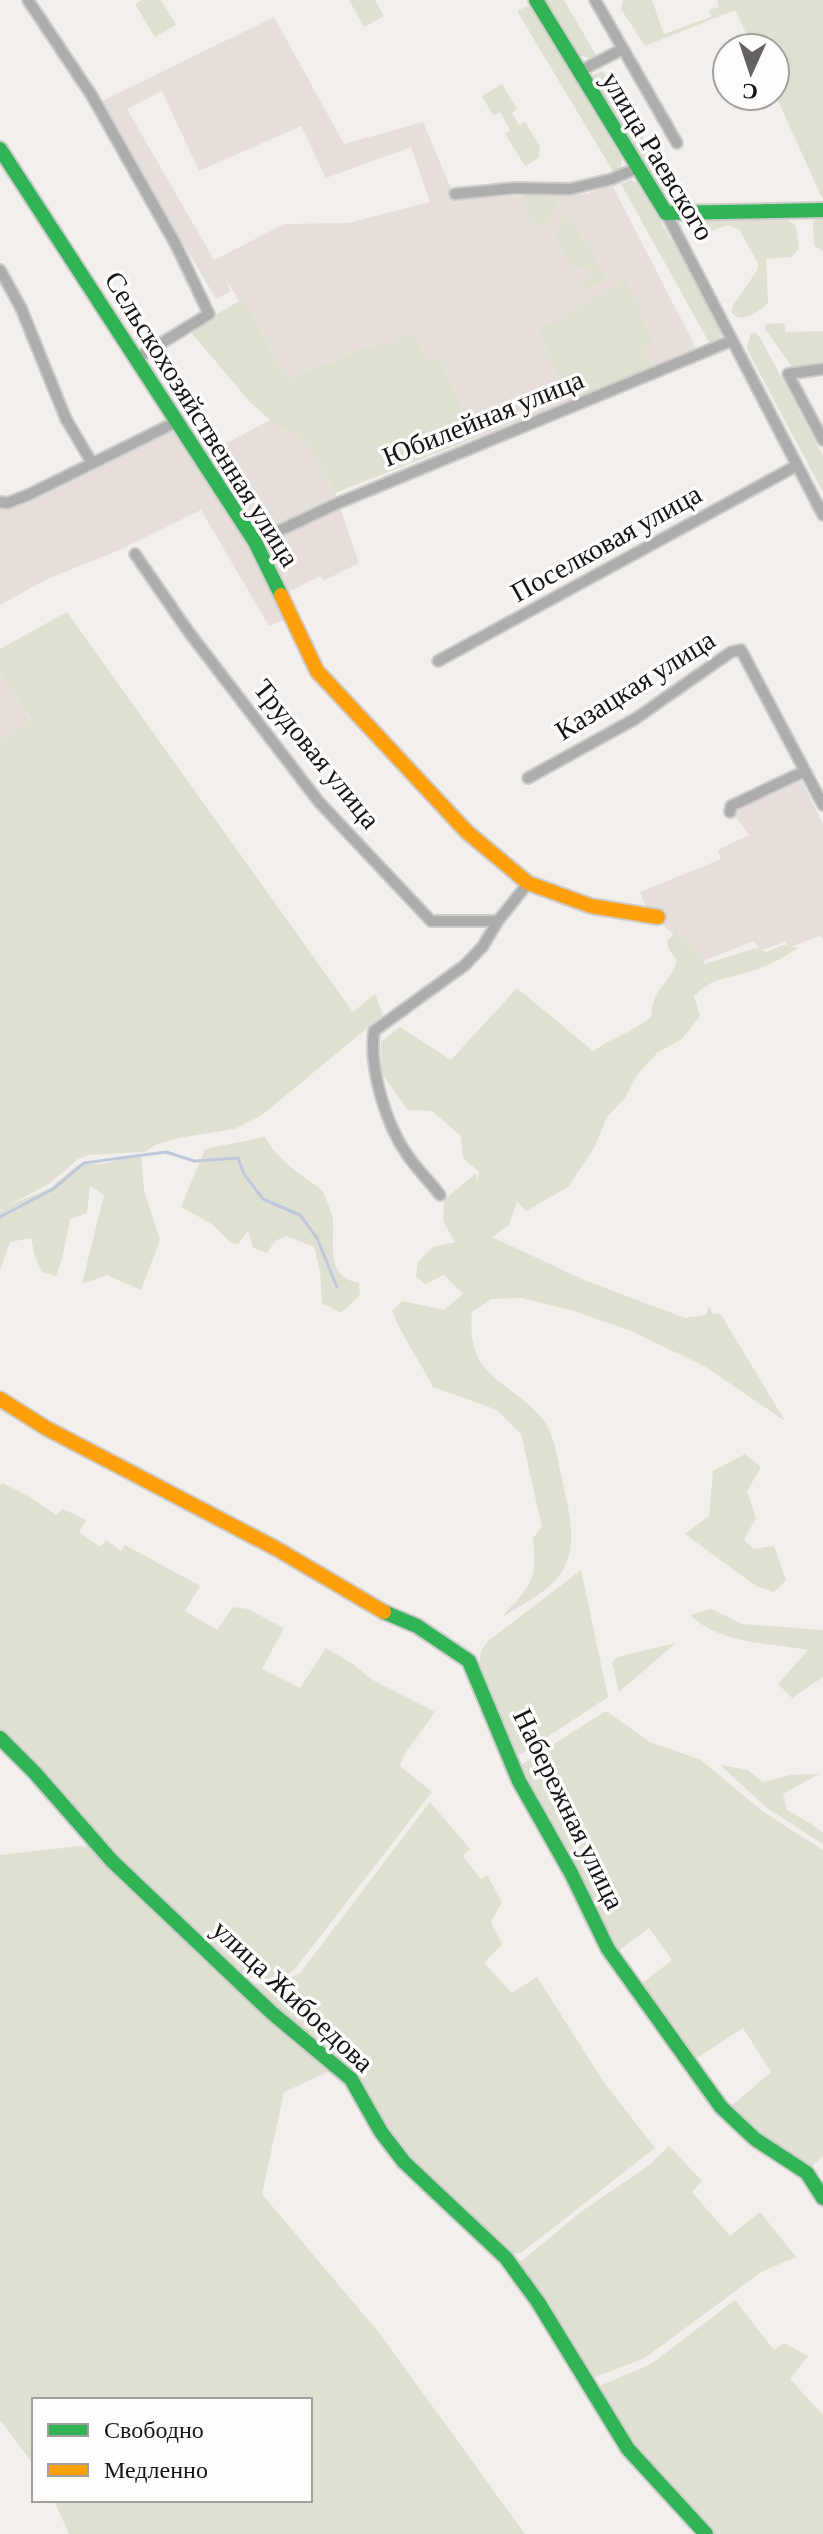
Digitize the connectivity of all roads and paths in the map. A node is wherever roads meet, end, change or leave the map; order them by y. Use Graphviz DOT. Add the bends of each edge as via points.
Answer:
graph roads {
  1 [pos="28,0"];
  2 [pos="536,0"];
  3 [pos="595,0"];
  4 [pos="623,49"];
  5 [pos="578,72"];
  6 [pos="677,143"];
  7 [pos="0,149"];
  8 [pos="637,168"];
  9 [pos="455,194"];
  10 [pos="823,210"];
  11 [pos="666,213"];
  12 [pos="0,270"];
  13 [pos="731,341"];
  14 [pos="137,358"];
  15 [pos="823,369"];
  16 [pos="176,422"];
  17 [pos="823,440"];
  18 [pos="92,463"];
  19 [pos="796,466"];
  20 [pos="0,502"];
  21 [pos="823,515"];
  22 [pos="255,542"];
  23 [pos="135,554"];
  24 [pos="438,661"];
  25 [pos="805,771"];
  26 [pos="528,778"];
  27 [pos="823,805"];
  28 [pos="730,812"];
  29 [pos="528,883"];
  30 [pos="658,917"];
  31 [pos="498,921"];
  32 [pos="440,1195"];
  33 [pos="0,1399"];
  34 [pos="0,1738"];
  35 [pos="823,2198"];
  36 [pos="706,2534"];
  1 -- 14 [label="street" via="92,96 209,314"];
  2 -- 5 [label="street, улица Раевского"];
  3 -- 4 [label="street"];
  4 -- 5 [label="street"];
  4 -- 6 [label="street"];
  5 -- 8 [label="street, улица Раевского"];
  7 -- 14 [label="street, Сельскохозяйственная улица"];
  8 -- 9 [label="street" via="570,189"];
  8 -- 11 [label="street, улица Раевского"];
  10 -- 11 [label="street"];
  11 -- 13 [label="street, улица Раевского"];
  12 -- 18 [label="street" via="66,419"];
  13 -- 19 [label="street, улица Раевского"];
  13 -- 22 [label="street, Юбилейная улица"];
  14 -- 16 [label="street, Сельскохозяйственная улица"];
  15 -- 17 [label="street" via="788,374"];
  16 -- 18 [label="street"];
  16 -- 22 [label="street, Сельскохозяйственная улица"];
  18 -- 20 [label="street" via="28,495"];
  19 -- 21 [label="street, улица Раевского"];
  19 -- 24 [label="street, Поселковая улица"];
  22 -- 29 [label="street, Сельскохозяйственная улица" via="317,671 467,832"];
  23 -- 31 [label="street, Трудовая улица" via="319,802 431,921"];
  25 -- 26 [label="street, Казацкая улица" via="741,650 635,719"];
  25 -- 27 [label="street, Казацкая улица"];
  25 -- 28 [label="street" via="731,806"];
  29 -- 30 [label="street, Сельскохозяйственная улица" via="591,906"];
  29 -- 31 [label="street"];
  31 -- 32 [label="street" via="465,965 374,1031 377,1080 386,1112 407,1154"];
  33 -- 35 [label="street, Набережная улица" via="417,1626 469,1661 519,1781 608,1949 721,2107 755,2139 807,2173"];
  34 -- 36 [label="street, улица Жибоедова" via="112,1861 272,2013 351,2079 404,2162 506,2258 628,2449"];
}
